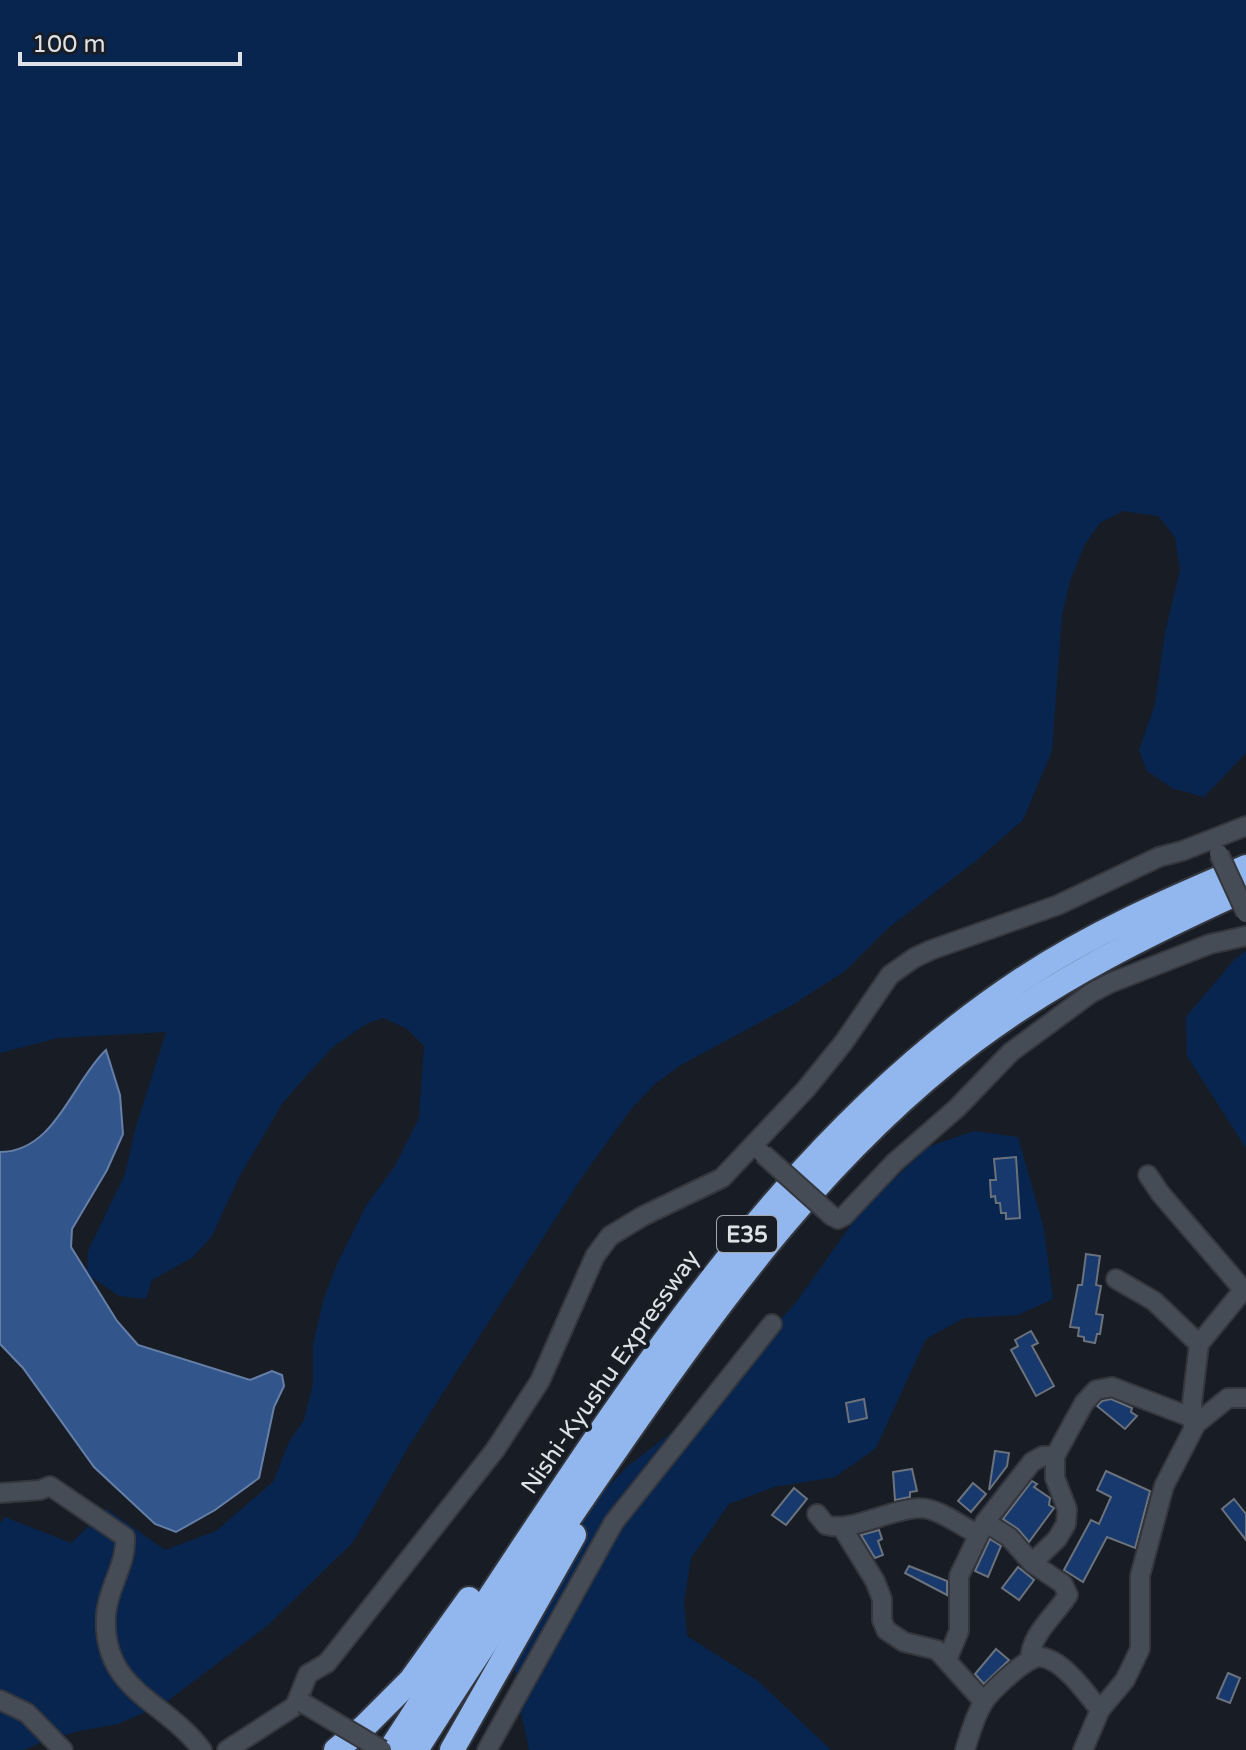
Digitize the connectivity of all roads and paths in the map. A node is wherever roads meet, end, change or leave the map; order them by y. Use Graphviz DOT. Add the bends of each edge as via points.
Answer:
graph roads {
  1 [pos="1246,826"];
  2 [pos="1215,847"];
  3 [pos="1246,867"];
  4 [pos="1246,889"];
  5 [pos="1246,913"];
  6 [pos="1246,936"];
  7 [pos="759,1150"];
  8 [pos="1148,1175"];
  9 [pos="1116,1279"];
  10 [pos="772,1324"];
  11 [pos="1199,1344"];
  12 [pos="1246,1398"];
  13 [pos="622,1421"];
  14 [pos="1193,1422"];
  15 [pos="1055,1456"];
  16 [pos="0,1493"];
  17 [pos="817,1514"];
  18 [pos="981,1528"];
  19 [pos="843,1529"];
  20 [pos="1032,1563"];
  21 [pos="947,1660"];
  22 [pos="1030,1660"];
  23 [pos="0,1700"];
  24 [pos="300,1700"];
  25 [pos="984,1702"];
  26 [pos="1100,1710"];
  27 [pos="63,1750"];
  28 [pos="202,1750"];
  29 [pos="227,1750"];
  30 [pos="336,1750"];
  31 [pos="382,1750"];
  32 [pos="390,1750"];
  33 [pos="416,1750"];
  34 [pos="452,1750"];
  35 [pos="487,1750"];
  36 [pos="965,1750"];
  37 [pos="1083,1750"];
  1 -- 2 [label="street"];
  2 -- 5 [label="street, bridge"];
  2 -- 7 [label="street" via="1159,857 1058,905 914,958 890,975"];
  3 -- 13 [label="highway, Nishi-Kyushu Expressway / E35" via="1075,946 960,1023 897,1076 837,1133 742,1239"];
  4 -- 13 [label="highway, Nishi-Kyushu Expressway / E35" via="1147,934 1034,999 910,1093 793,1212"];
  6 -- 7 [label="street, bridge" via="1210,944 1091,993 1011,1052 838,1219"];
  7 -- 24 [label="street" via="722,1178 610,1236 595,1256 540,1381 495,1450 327,1663 308,1674"];
  8 -- 11 [label="street" via="1241,1287"];
  9 -- 11 [label="street" via="1154,1301"];
  10 -- 35 [label="street" via="614,1522"];
  11 -- 14 [label="street"];
  12 -- 14 [label="street" via="1228,1398"];
  13 -- 30 [label="highway" via="530,1515 411,1680"];
  13 -- 32 [label="highway, Nishi-Kyushu Expressway / E35" via="487,1600"];
  13 -- 33 [label="highway, Nishi-Kyushu Expressway / E35"];
  13 -- 34 [label="highway" via="526,1624"];
  14 -- 15 [label="street" via="1122,1389 1103,1387 1084,1403"];
  14 -- 26 [label="street" via="1164,1486 1140,1576 1140,1649 1125,1680"];
  15 -- 18 [label="street" via="1032,1462"];
  15 -- 20 [label="street" via="1066,1524"];
  16 -- 28 [label="street" via="50,1486 125,1537 126,1554 106,1612 110,1657 144,1699 182,1726"];
  17 -- 19 [label="street" via="826,1525"];
  18 -- 19 [label="street" via="920,1508 878,1515"];
  18 -- 20 [label="street" via="1009,1537"];
  18 -- 21 [label="street" via="959,1576 959,1631"];
  19 -- 21 [label="street" via="875,1581 886,1630 904,1642 937,1650"];
  20 -- 22 [label="street" via="1063,1584 1068,1595 1034,1640"];
  21 -- 25 [label="street"];
  22 -- 25 [label="street"];
  22 -- 26 [label="street" via="1043,1657 1071,1674"];
  23 -- 27 [label="street" via="27,1713"];
  24 -- 29 [label="street"];
  24 -- 31 [label="street, bridge"];
  25 -- 36 [label="street"];
  26 -- 37 [label="street"];
}
